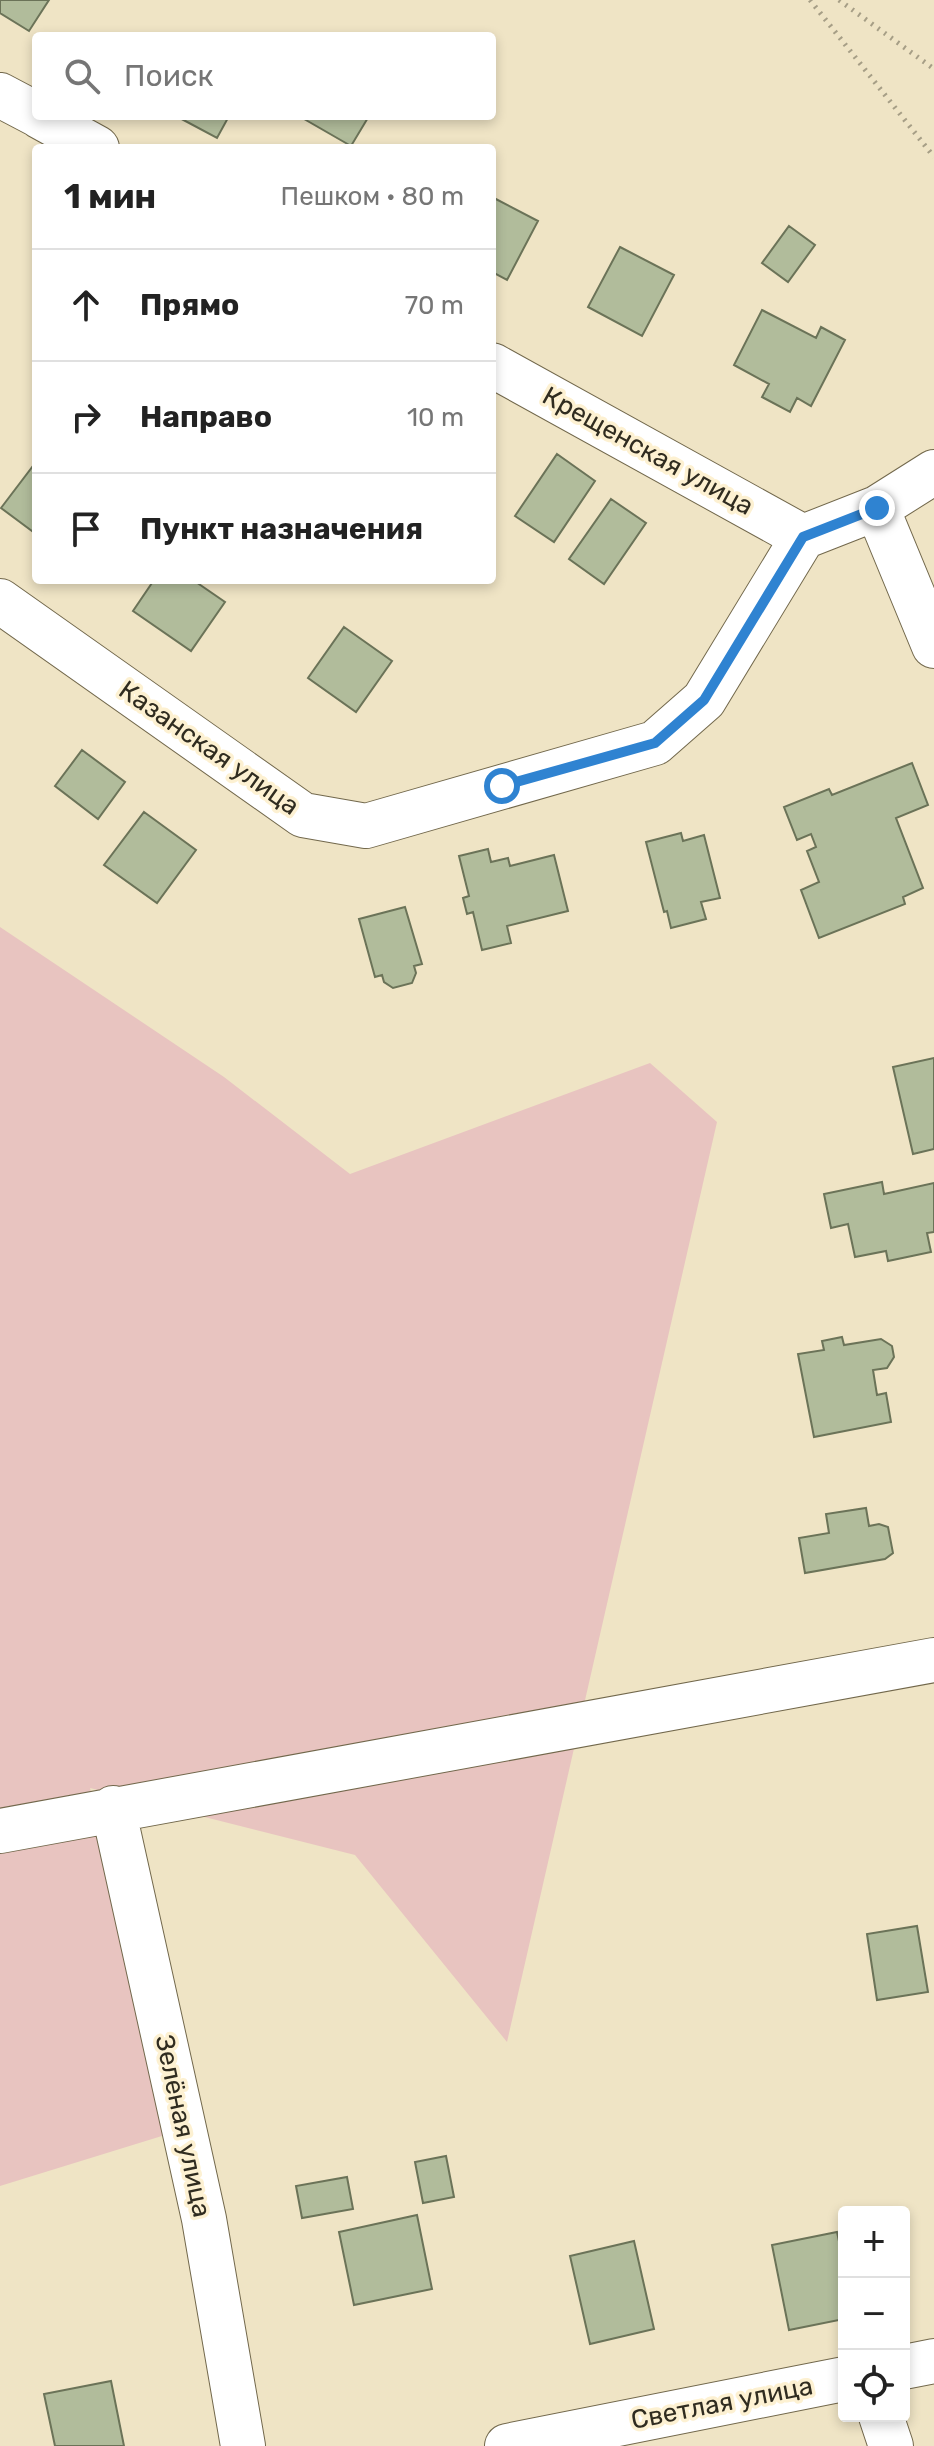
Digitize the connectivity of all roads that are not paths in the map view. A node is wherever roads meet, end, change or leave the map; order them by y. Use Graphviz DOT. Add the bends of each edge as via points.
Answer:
graph roads {
  1 [pos="0,95"];
  2 [pos="32,112"];
  3 [pos="47,120"];
  4 [pos="90,144"];
  5 [pos="496,367"];
  6 [pos="934,472"];
  7 [pos="877,508"];
  8 [pos="803,537"];
  9 [pos="0,601"];
  10 [pos="934,646"];
  11 [pos="934,1660"];
  12 [pos="113,1808"];
  13 [pos="0,1831"];
  14 [pos="934,2361"];
  15 [pos="910,2366"];
  16 [pos="838,2380"];
  17 [pos="883,2422"];
  18 [pos="243,2446"];
  19 [pos="507,2446"];
  20 [pos="891,2446"];
  1 -- 2 [label="street"];
  3 -- 4 [label="street"];
  5 -- 8 [label="street, Крещенская улица"];
  6 -- 7 [label="street"];
  7 -- 8 [label="street"];
  7 -- 10 [label="street"];
  8 -- 9 [label="street, Казанская улица" via="704,700 655,743 366,826 303,815"];
  11 -- 12 [label="street"];
  12 -- 13 [label="street"];
  12 -- 18 [label="street, Зелёная улица" via="204,2219"];
  14 -- 15 [label="street"];
  16 -- 19 [label="street, Светлая улица"];
  17 -- 20 [label="street"];
}
